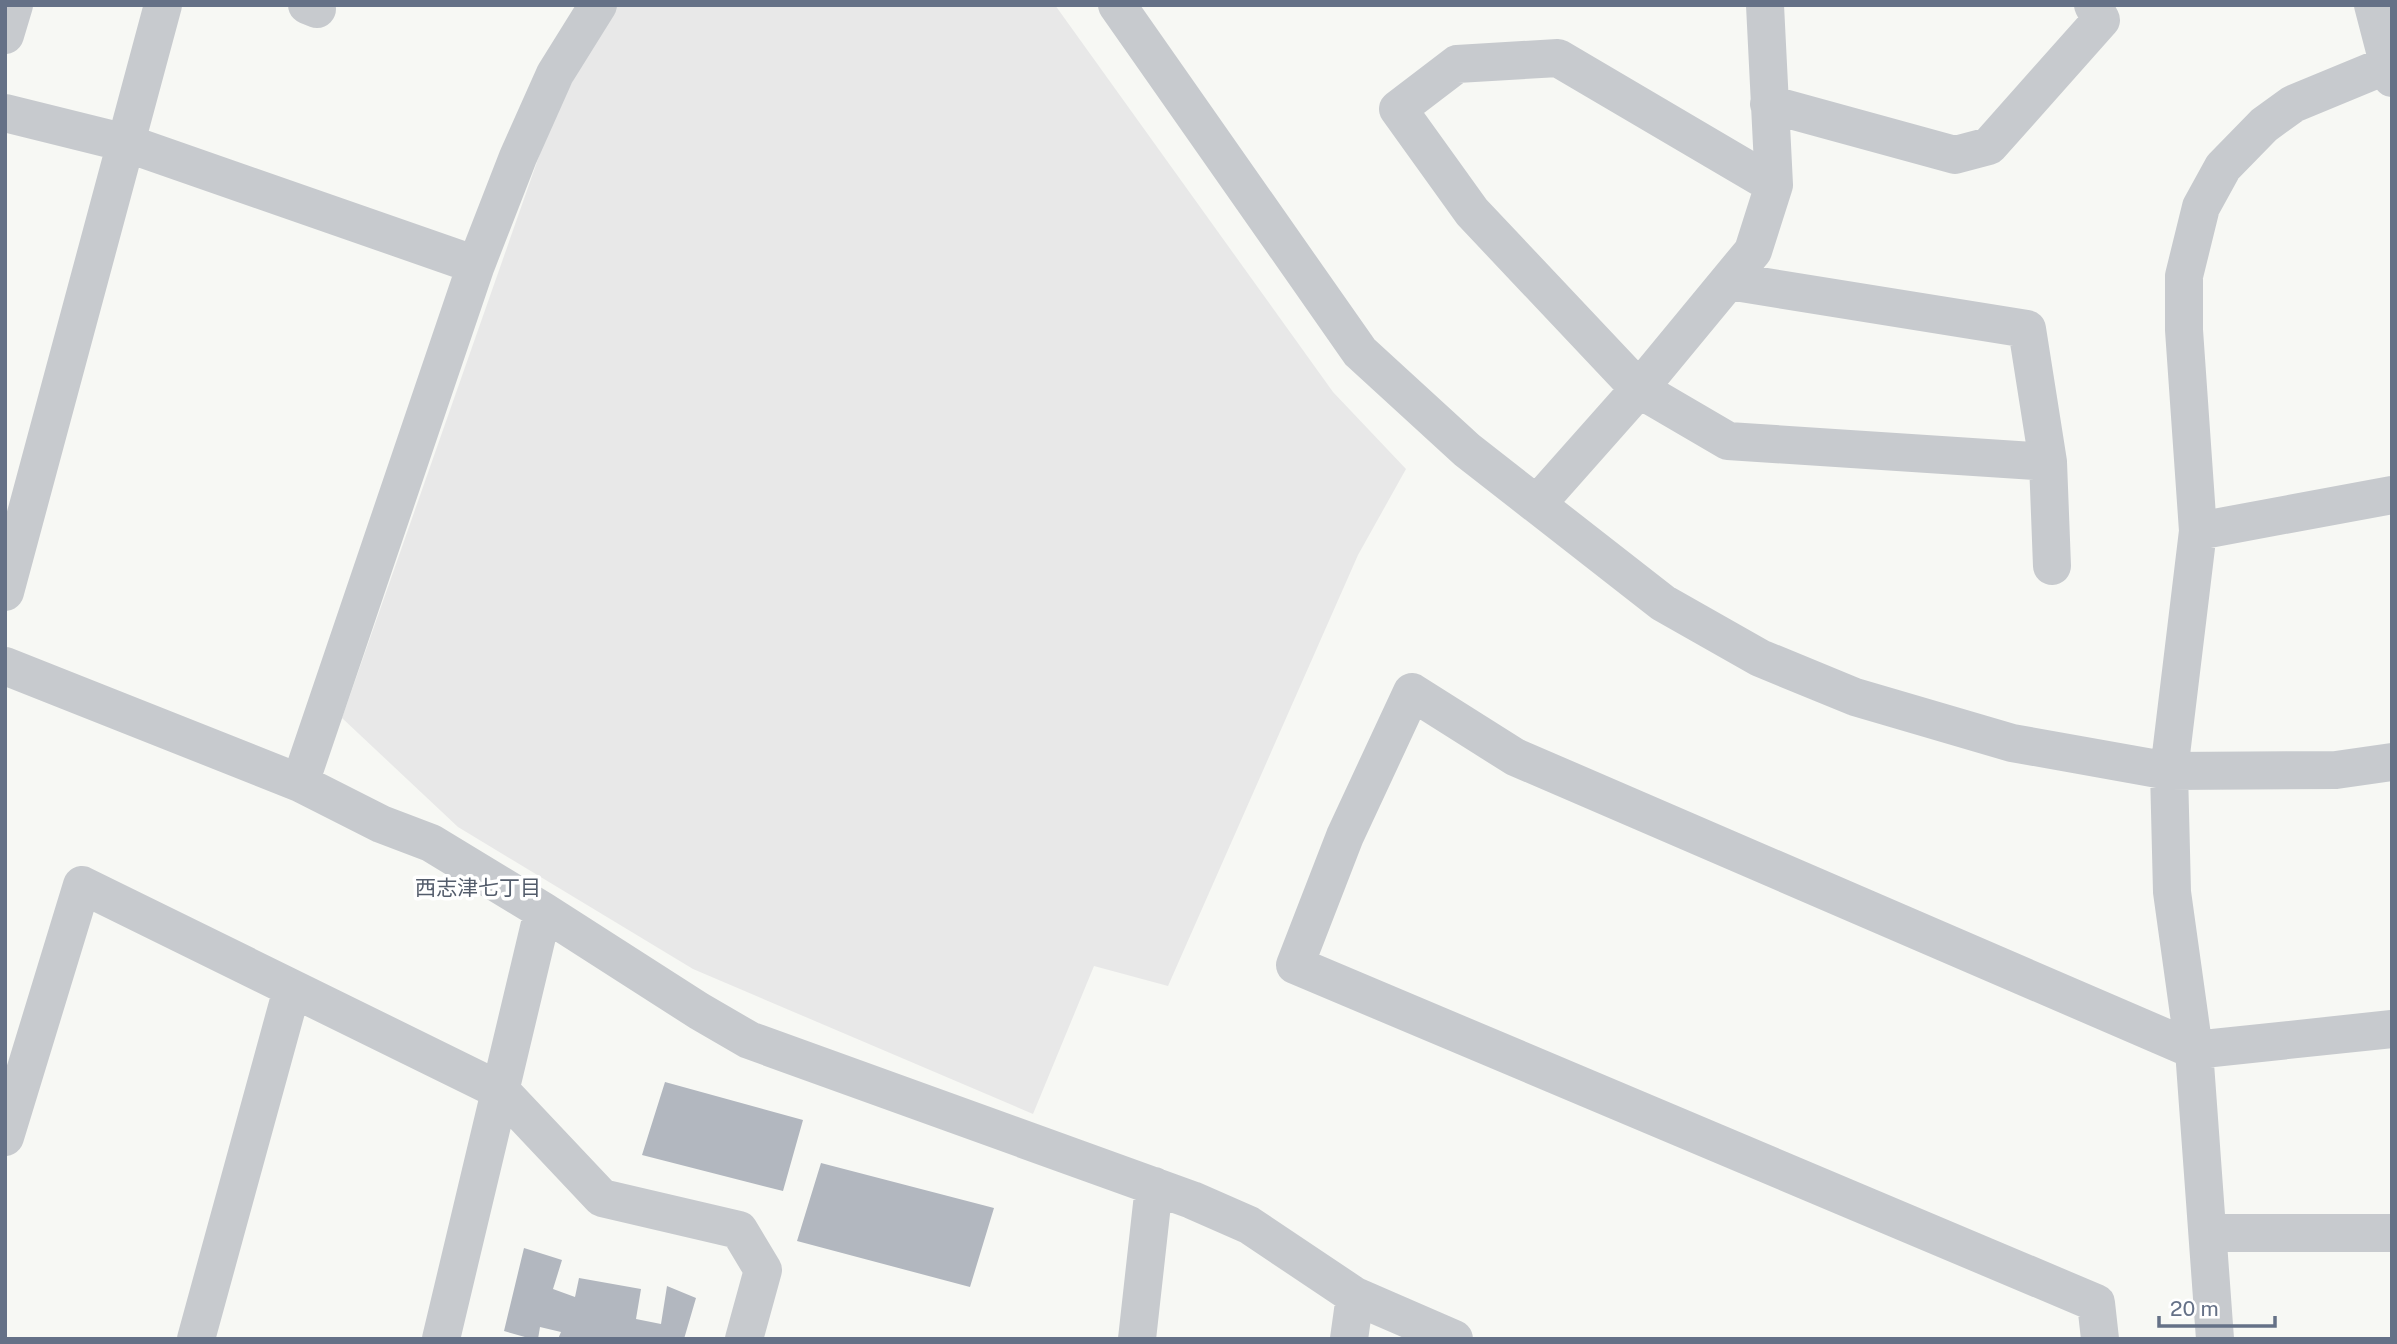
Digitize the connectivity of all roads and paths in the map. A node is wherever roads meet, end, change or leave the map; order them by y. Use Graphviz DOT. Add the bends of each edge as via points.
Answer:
graph roads {
  1 [pos="13,5"];
  2 [pos="163,5"];
  3 [pos="598,5"];
  4 [pos="1117,5"];
  5 [pos="1765,5"];
  6 [pos="2093,5"];
  7 [pos="2373,5"];
  8 [pos="5,36"];
  9 [pos="2390,68"];
  10 [pos="1769,104"];
  11 [pos="5,113"];
  12 [pos="126,143"];
  13 [pos="1774,185"];
  14 [pos="476,265"];
  15 [pos="1729,281"];
  16 [pos="1639,389"];
  17 [pos="2048,462"];
  18 [pos="2392,495"];
  19 [pos="1537,504"];
  20 [pos="2198,531"];
  21 [pos="2052,566"];
  22 [pos="5,592"];
  23 [pos="5,666"];
  24 [pos="2392,762"];
  25 [pos="2169,771"];
  26 [pos="300,783"];
  27 [pos="543,911"];
  28 [pos="292,989"];
  29 [pos="2392,1029"];
  30 [pos="2194,1050"];
  31 [pos="502,1091"];
  32 [pos="5,1137"];
  33 [pos="1154,1186"];
  34 [pos="2208,1233"];
  35 [pos="2392,1233"];
  36 [pos="1355,1296"];
  37 [pos="196,1339"];
  38 [pos="441,1339"];
  39 [pos="744,1339"];
  40 [pos="1137,1339"];
  41 [pos="1349,1339"];
  42 [pos="1454,1339"];
  43 [pos="2100,1339"];
  44 [pos="2216,1339"];
  1 -- 8 [label="street"];
  2 -- 12 [label="street"];
  3 -- 14 [label="street" via="555,74"];
  4 -- 19 [label="street" via="1360,352 1466,450"];
  5 -- 10 [label="street"];
  6 -- 10 [label="street" via="2101,20 1989,146 1955,155"];
  7 -- 9 [label="street"];
  9 -- 20 [label="street" via="2293,104 2263,125 2223,167 2201,207 2184,276"];
  10 -- 13 [label="street"];
  11 -- 12 [label="street"];
  12 -- 14 [label="street"];
  12 -- 22 [label="street"];
  13 -- 15 [label="street" via="1753,251"];
  13 -- 16 [label="street" via="1558,58 1457,64 1398,109 1472,212"];
  14 -- 26 [label="street"];
  15 -- 16 [label="street"];
  15 -- 17 [label="street" via="2027,328"];
  16 -- 17 [label="street" via="1728,441"];
  16 -- 19 [label="street"];
  17 -- 21 [label="street"];
  18 -- 20 [label="street"];
  19 -- 25 [label="street" via="1663,603 1760,658 1855,697 2012,743"];
  20 -- 25 [label="street"];
  23 -- 26 [label="street"];
  24 -- 25 [label="street" via="2336,770"];
  25 -- 30 [label="street" via="2172,892"];
  26 -- 27 [label="street" via="431,843"];
  27 -- 31 [label="street"];
  27 -- 33 [label="street" via="749,1040"];
  28 -- 31 [label="street"];
  28 -- 32 [label="street" via="82,885"];
  28 -- 37 [label="street"];
  29 -- 30 [label="street"];
  30 -- 34 [label="street"];
  30 -- 43 [label="street" via="1515,757 1412,692 1345,836 1295,965 2096,1303"];
  31 -- 38 [label="street"];
  31 -- 39 [label="street" via="602,1198 739,1230 763,1269"];
  33 -- 36 [label="street" via="1250,1225"];
  33 -- 40 [label="street"];
  34 -- 35 [label="street"];
  34 -- 44 [label="street"];
  36 -- 41 [label="street"];
  36 -- 42 [label="street"];
}
